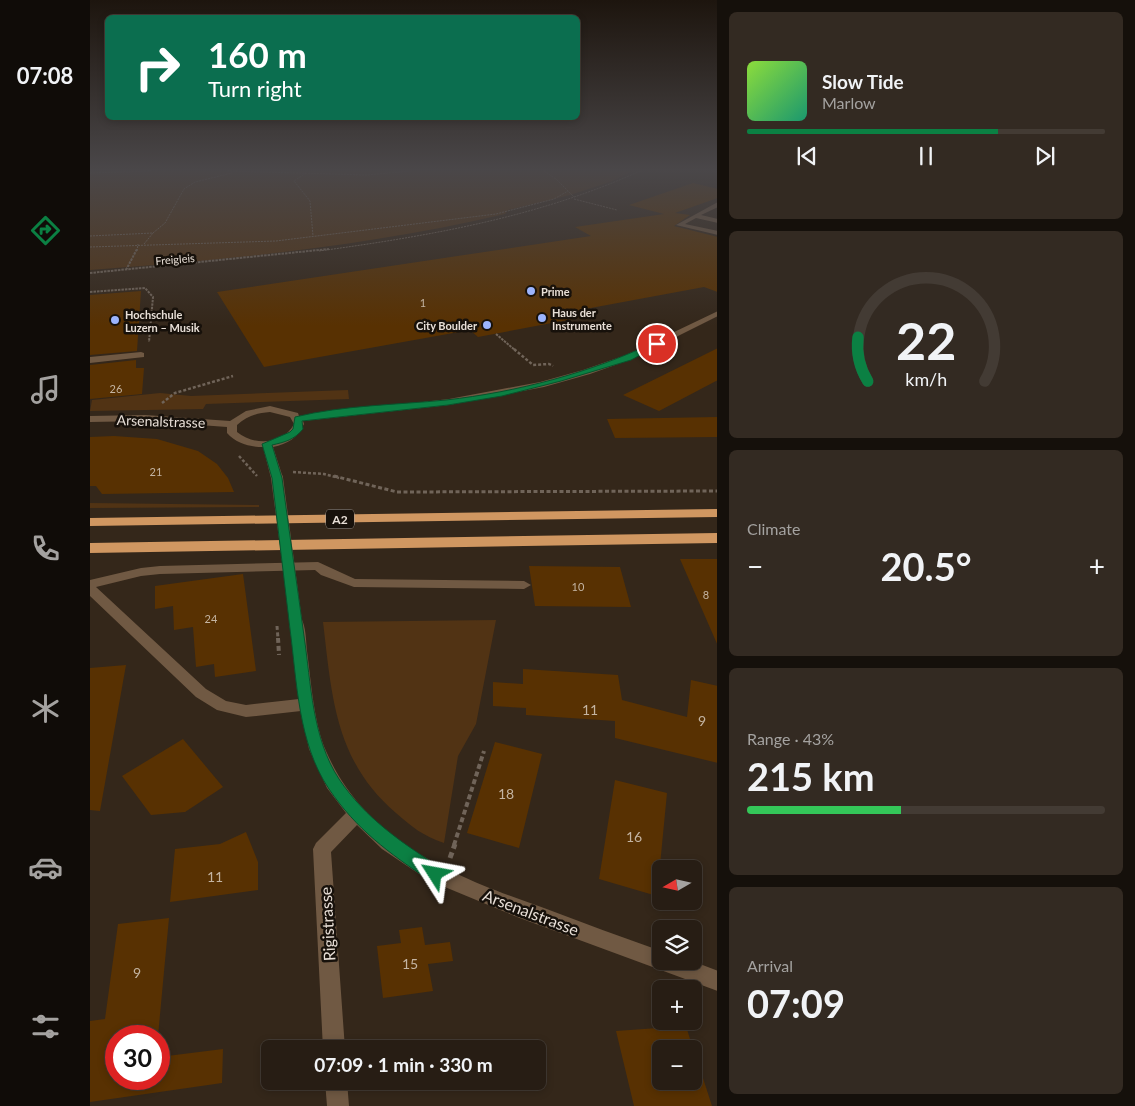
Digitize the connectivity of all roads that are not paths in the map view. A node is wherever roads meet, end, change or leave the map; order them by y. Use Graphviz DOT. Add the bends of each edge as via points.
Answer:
graph roads {
  1 [pos="683,223"];
  2 [pos="717,233"];
  3 [pos="717,314"];
  4 [pos="141,355"];
  5 [pos="90,360"];
  6 [pos="90,419"];
  7 [pos="298,419"];
  8 [pos="232,424"];
  9 [pos="267,444"];
  10 [pos="717,513"];
  11 [pos="90,522"];
  12 [pos="717,538"];
  13 [pos="90,548"];
  14 [pos="90,584"];
  15 [pos="524,585"];
  16 [pos="90,589"];
  17 [pos="307,704"];
  18 [pos="357,814"];
  19 [pos="652,957"];
  20 [pos="687,970"];
  21 [pos="717,981"];
  22 [pos="333,1040"];
  23 [pos="337,1090"];
  24 [pos="338,1106"];
  1 -- 2 [label="street" via="679,225"];
  3 -- 7 [label="street" via="628,358 558,380 455,401"];
  4 -- 5 [label="street"];
  6 -- 8 [label="street, Arsenalstrasse" via="144,418"];
  7 -- 8 [label="street" via="287,412 270,409 243,415"];
  7 -- 9 [label="street" via="298,429 294,434"];
  8 -- 9 [label="street" via="232,433 241,440"];
  9 -- 17 [label="street, Arsenalstrasse, bridge" via="277,478"];
  10 -- 11 [label="highway, A2"];
  12 -- 13 [label="highway, A2"];
  14 -- 15 [label="street" via="160,570 318,566 354,583"];
  16 -- 17 [label="street" via="201,693 222,706 246,711"];
  17 -- 18 [label="street, Arsenalstrasse" via="317,749 333,783"];
  18 -- 19 [label="street, Arsenalstrasse" via="388,843 441,876 517,908"];
  18 -- 22 [label="street, Rigistrasse" via="322,849"];
  20 -- 21 [label="street, Arsenalstrasse"];
  23 -- 24 [label="street"];
}
